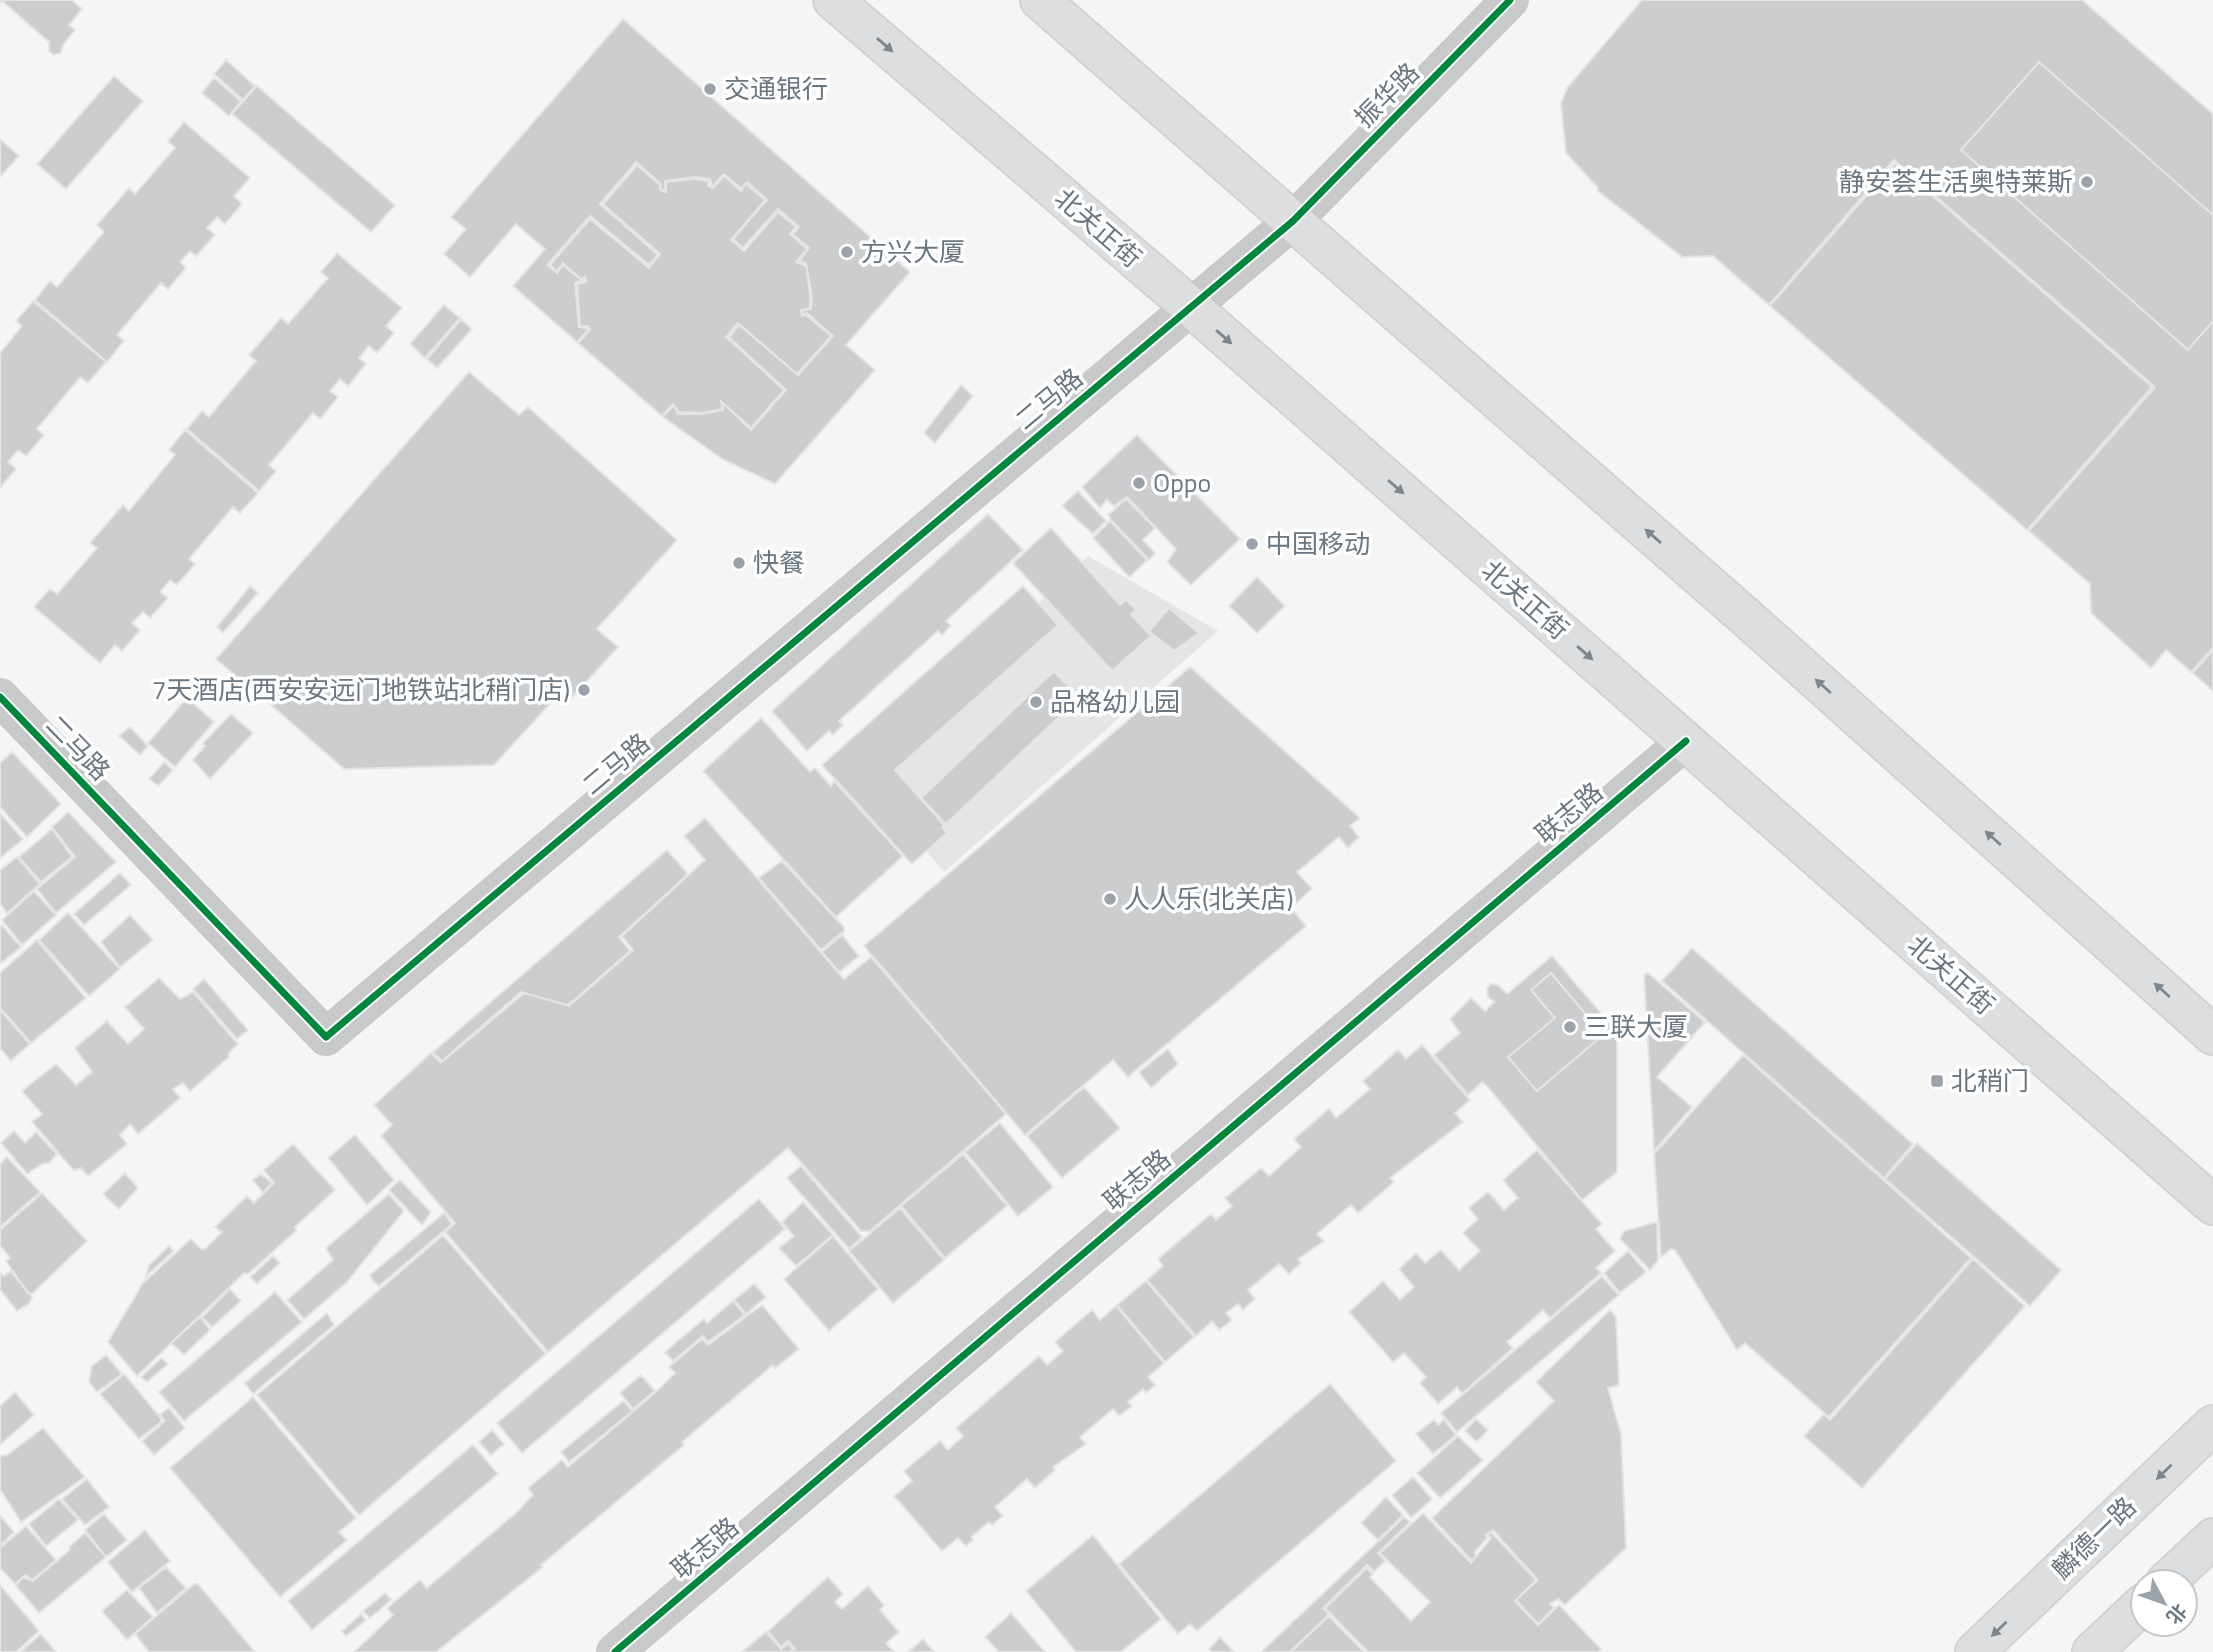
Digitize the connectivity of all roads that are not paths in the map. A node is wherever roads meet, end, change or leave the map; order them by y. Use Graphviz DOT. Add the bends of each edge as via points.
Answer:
graph roads {
  1 [pos="833,0"];
  2 [pos="1040,0"];
  3 [pos="1510,0"];
  4 [pos="1293,220"];
  5 [pos="1191,307"];
  6 [pos="0,697"];
  7 [pos="1686,741"];
  8 [pos="2213,1035"];
  9 [pos="2213,1205"];
  10 [pos="2213,1425"];
  11 [pos="2213,1538"];
  12 [pos="2181,1568"];
  13 [pos="2129,1617"];
  14 [pos="615,1652"];
  15 [pos="1975,1652"];
  16 [pos="2092,1652"];
  1 -- 5 [label="main road, 北关正街, one-way"];
  2 -- 4 [label="main road"];
  3 -- 4 [label="street, 振华路"];
  4 -- 5 [label="street, 二马路"];
  8 -- 4 [label="main road, one-way"];
  5 -- 6 [label="street, 二马路" via="326,1037"];
  5 -- 7 [label="main road, 北关正街, one-way"];
  7 -- 9 [label="main road, 北关正街"];
  7 -- 14 [label="street, 联志路"];
  10 -- 15 [label="main road, 麟德一路, one-way"];
  11 -- 12 [label="main road"];
  13 -- 16 [label="main road"];
}
